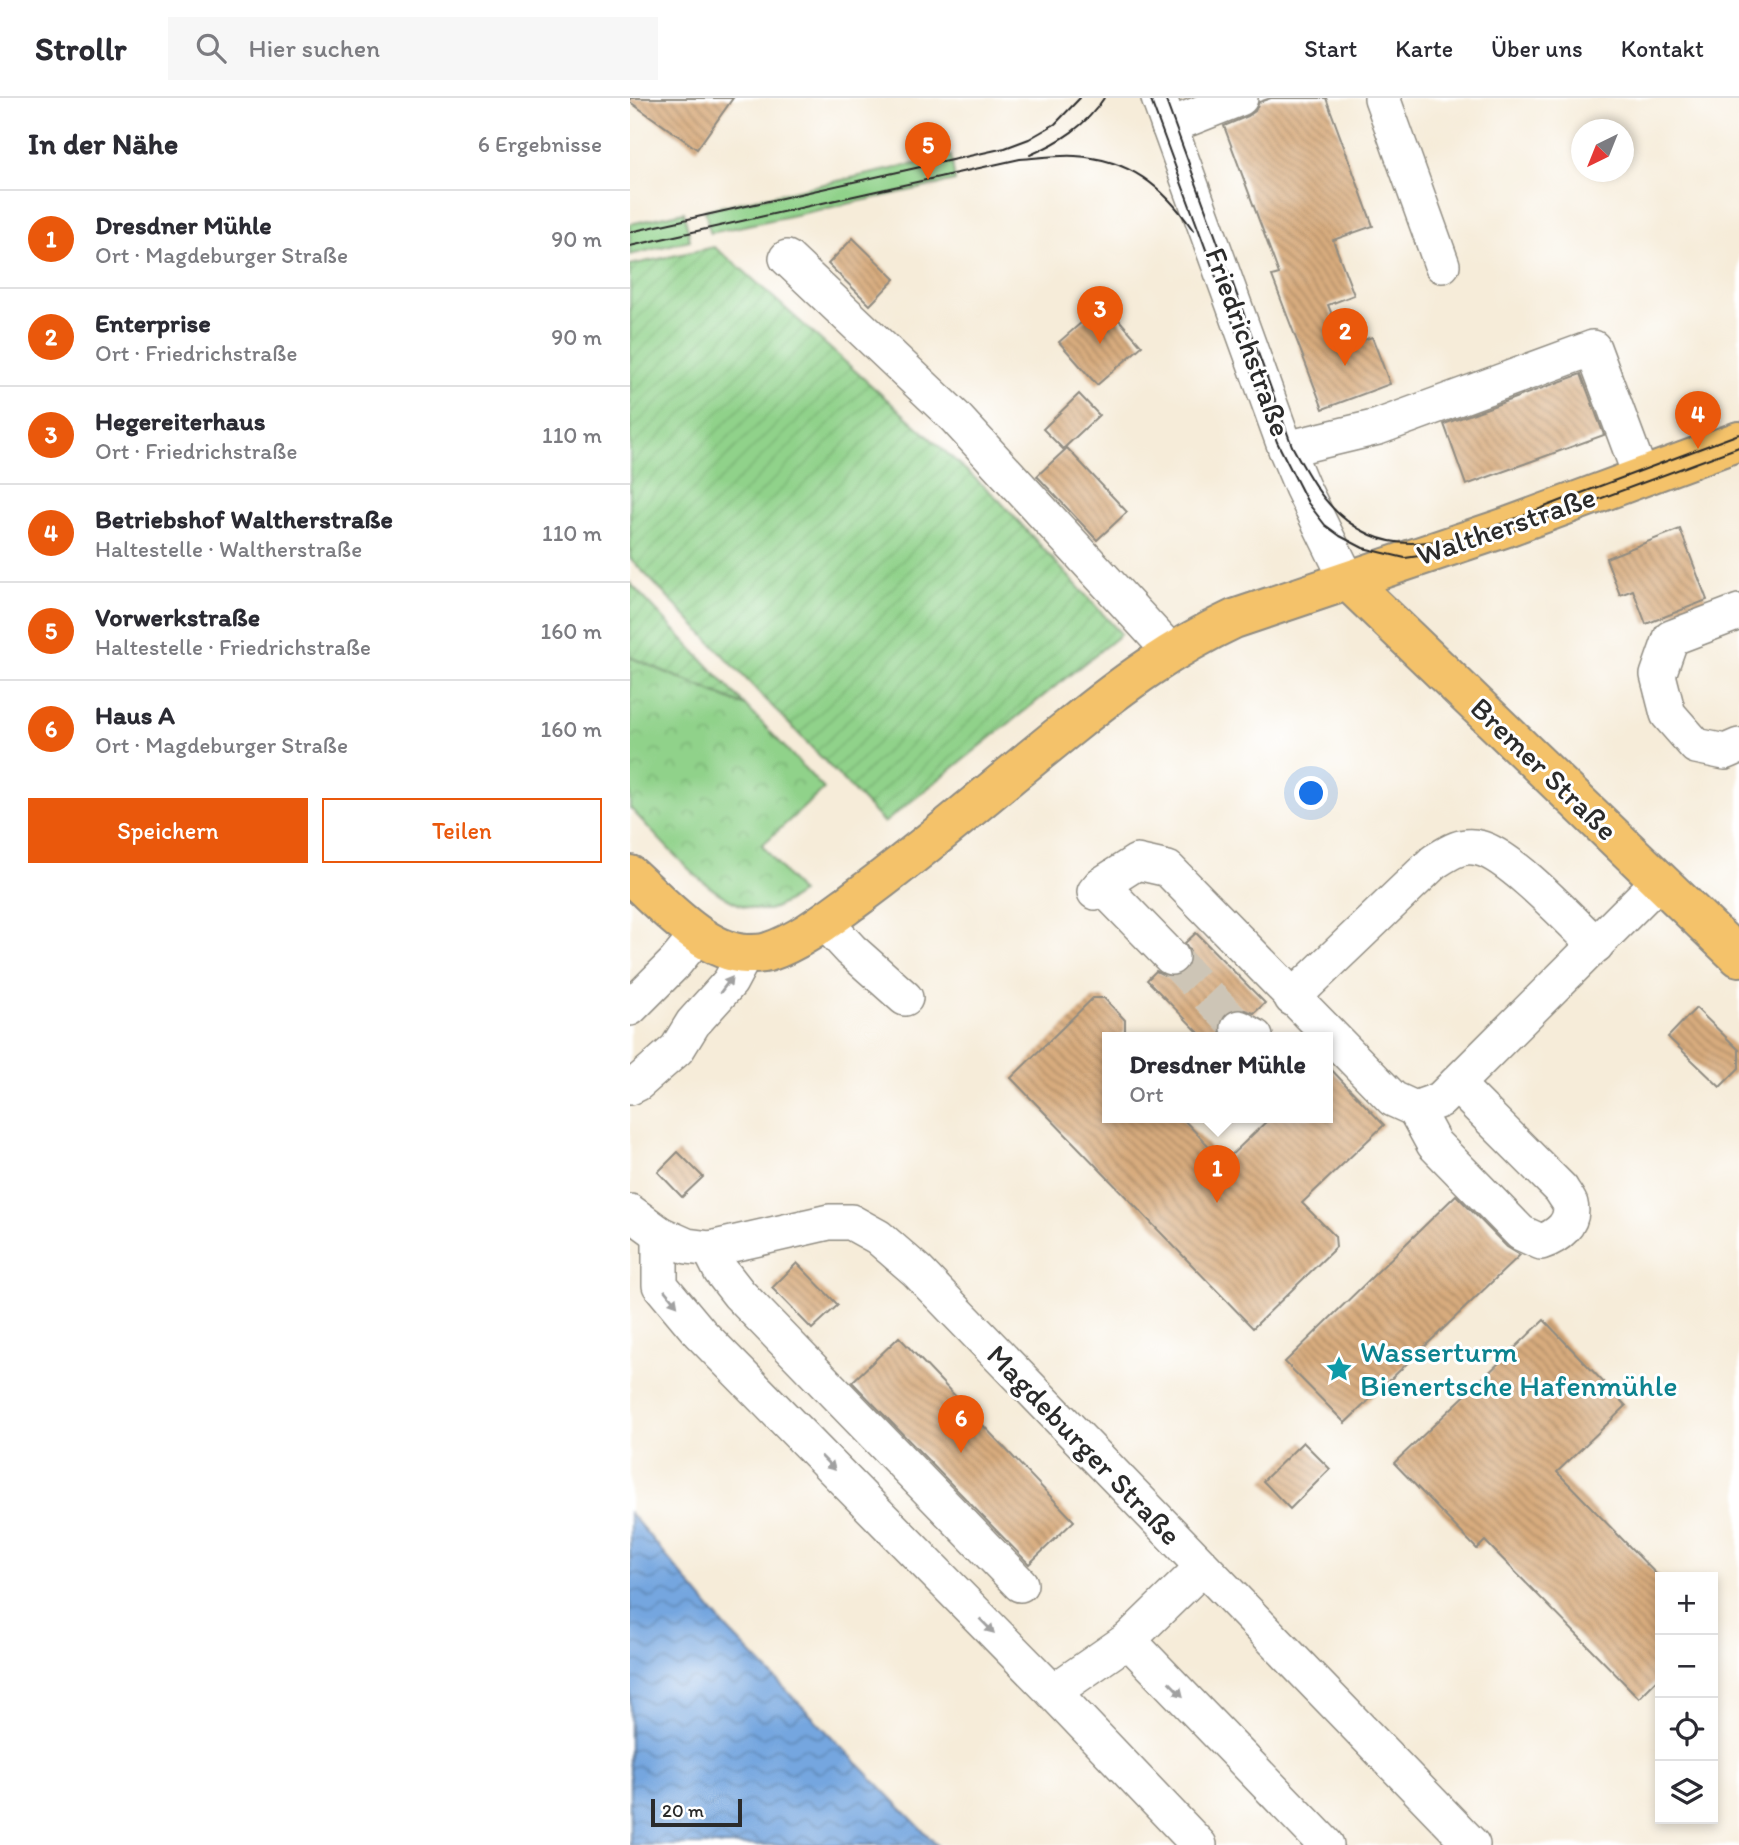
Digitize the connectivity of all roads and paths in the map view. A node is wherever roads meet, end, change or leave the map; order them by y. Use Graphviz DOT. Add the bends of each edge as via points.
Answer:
graph roads {
  1 [pos="1240,98"];
  2 [pos="1382,98"];
  3 [pos="1164,112"];
  4 [pos="787,258"];
  5 [pos="1442,265"];
  6 [pos="1739,441"];
  7 [pos="1286,449"];
  8 [pos="1641,477"];
  9 [pos="1348,581"];
  10 [pos="1739,612"];
  11 [pos="1170,651"];
  12 [pos="1739,746"];
  13 [pos="630,875"];
  14 [pos="1660,880"];
  15 [pos="824,921"];
  16 [pos="698,935"];
  17 [pos="1597,945"];
  18 [pos="745,954"];
  19 [pos="1171,957"];
  20 [pos="1739,957"];
  21 [pos="905,998"];
  22 [pos="1292,998"];
  23 [pos="630,1008"];
  24 [pos="693,1023"];
  25 [pos="1322,1032"];
  26 [pos="1333,1043"];
  27 [pos="630,1070"];
  28 [pos="1456,1084"];
  29 [pos="630,1087"];
  30 [pos="1415,1109"];
  31 [pos="630,1212"];
  32 [pos="660,1234"];
  33 [pos="710,1249"];
  34 [pos="1202,1568"];
  35 [pos="1020,1584"];
  36 [pos="1128,1640"];
  37 [pos="1053,1692"];
  38 [pos="1199,1845"];
  39 [pos="1326,1845"];
  40 [pos="1472,1845"];
  1 -- 3 [label="street"];
  2 -- 5 [label="street"];
  3 -- 7 [label="street, Friedrichstraße"];
  4 -- 11 [label="street" via="955,417"];
  6 -- 8 [label="main road, Waltherstraße"];
  7 -- 8 [label="street" via="1378,427 1593,348"];
  7 -- 9 [label="street, Friedrichstraße"];
  8 -- 9 [label="main road, Waltherstraße"];
  9 -- 11 [label="main road, Waltherstraße" via="1234,619"];
  9 -- 14 [label="main road, Bremer Straße"];
  10 -- 12 [label="street" via="1671,638 1658,675 1668,714 1696,746 1725,752"];
  11 -- 15 [label="main road, Waltherstraße"];
  13 -- 16 [label="main road"];
  14 -- 17 [label="street"];
  14 -- 20 [label="main road, Bremer Straße"];
  15 -- 18 [label="main road, Waltherstraße" via="767,953"];
  15 -- 21 [label="street"];
  16 -- 18 [label="main road"];
  16 -- 23 [label="street"];
  17 -- 22 [label="street" via="1508,862 1479,847 1455,848 1434,862"];
  17 -- 28 [label="street"];
  24 -- 18 [label="street, one-way" via="730,982"];
  19 -- 22 [label="street" via="1098,888 1137,862 1168,869"];
  22 -- 25 [label="street"];
  24 -- 27 [label="street" via="667,1038"];
  24 -- 29 [label="street" via="677,1049"];
  26 -- 30 [label="street" via="1393,1099"];
  28 -- 30 [label="street" via="1440,1100"];
  28 -- 30 [label="street" via="1561,1189 1570,1206 1567,1224 1556,1237 1541,1242 1521,1233 1434,1144"];
  31 -- 32 [label="street, Magdeburger Straße"];
  32 -- 33 [label="street, Magdeburger Straße" via="687,1246"];
  32 -- 37 [label="street, one-way" via="660,1285 700,1333"];
  33 -- 34 [label="street, Magdeburger Straße" via="829,1222 851,1222 878,1237 917,1271"];
  33 -- 35 [label="street" via="739,1294"];
  34 -- 36 [label="street"];
  34 -- 40 [label="street, Magdeburger Straße"];
  36 -- 37 [label="street"];
  36 -- 39 [label="street, one-way"];
  37 -- 38 [label="street"];
}
